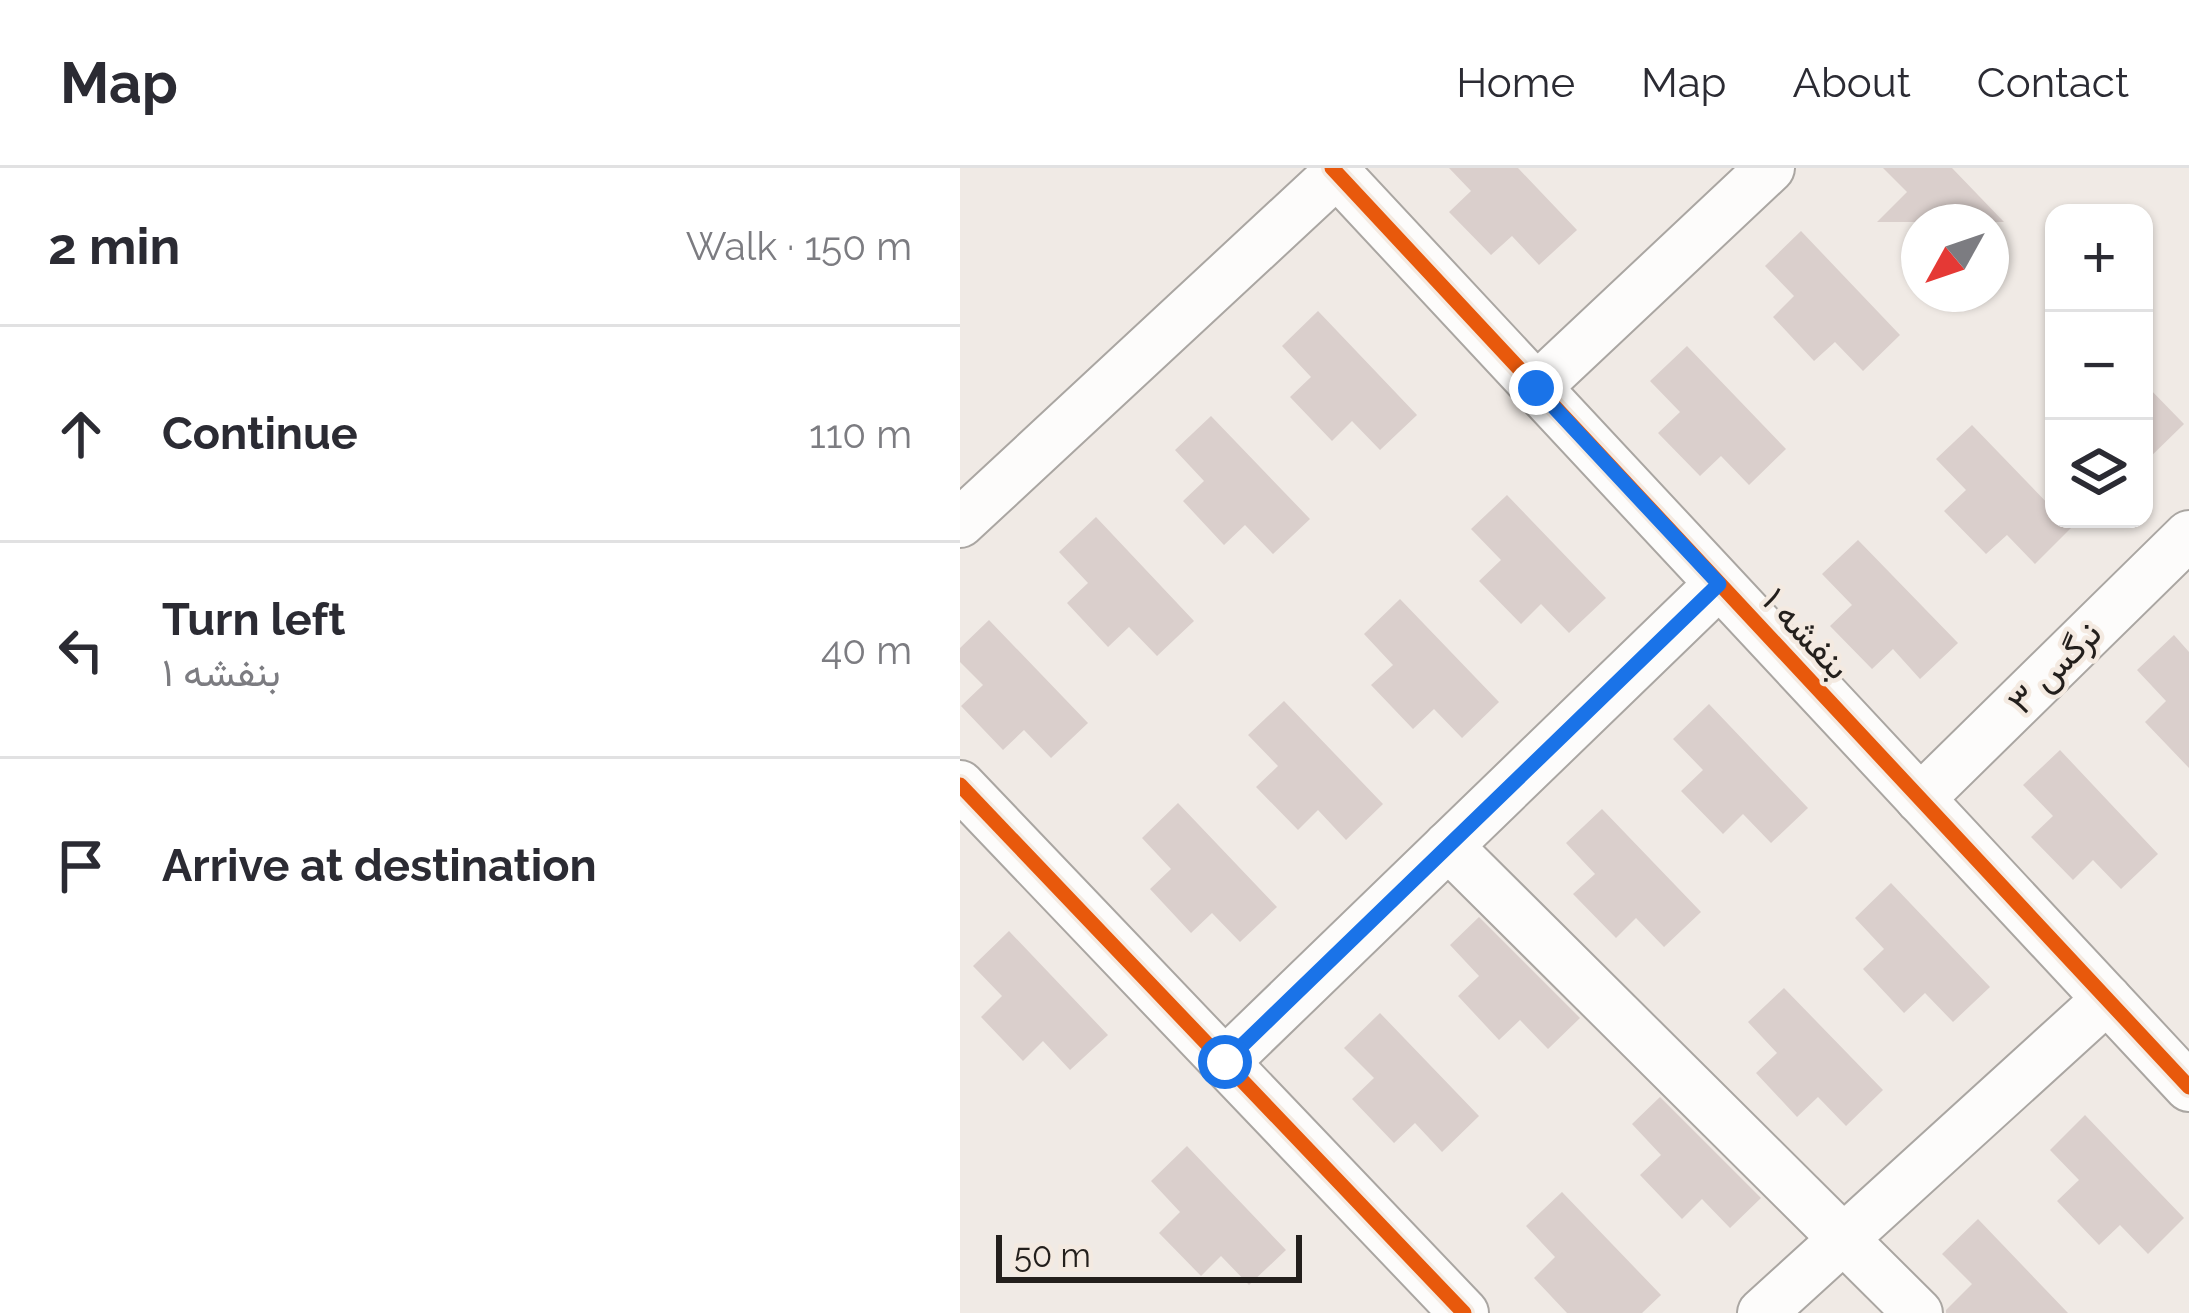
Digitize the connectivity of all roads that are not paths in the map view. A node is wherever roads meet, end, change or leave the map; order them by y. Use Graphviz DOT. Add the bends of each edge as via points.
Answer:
graph roads {
  1 [pos="1770,168"];
  2 [pos="1334,171"];
  3 [pos="1536,388"];
  4 [pos="960,523"];
  5 [pos="2180,561"];
  6 [pos="1719,584"];
  7 [pos="960,785"];
  8 [pos="1920,799"];
  9 [pos="1448,846"];
  10 [pos="2107,999"];
  11 [pos="1225,1062"];
  12 [pos="2189,1087"];
  13 [pos="1844,1239"];
  14 [pos="1464,1313"];
  15 [pos="1762,1313"];
  16 [pos="1918,1313"];
  1 -- 3 [label="street"];
  2 -- 3 [label="street, بنفشه ۱"];
  2 -- 4 [label="street"];
  3 -- 6 [label="street, بنفشه ۱"];
  5 -- 8 [label="street, نرگس ۳"];
  6 -- 8 [label="street, بنفشه ۱"];
  6 -- 9 [label="street"];
  7 -- 11 [label="street"];
  8 -- 10 [label="street, بنفشه ۱"];
  9 -- 11 [label="street"];
  9 -- 13 [label="street"];
  10 -- 12 [label="street, بنفشه ۱"];
  10 -- 13 [label="street"];
  11 -- 14 [label="street"];
  13 -- 15 [label="street"];
  13 -- 16 [label="street"];
}
